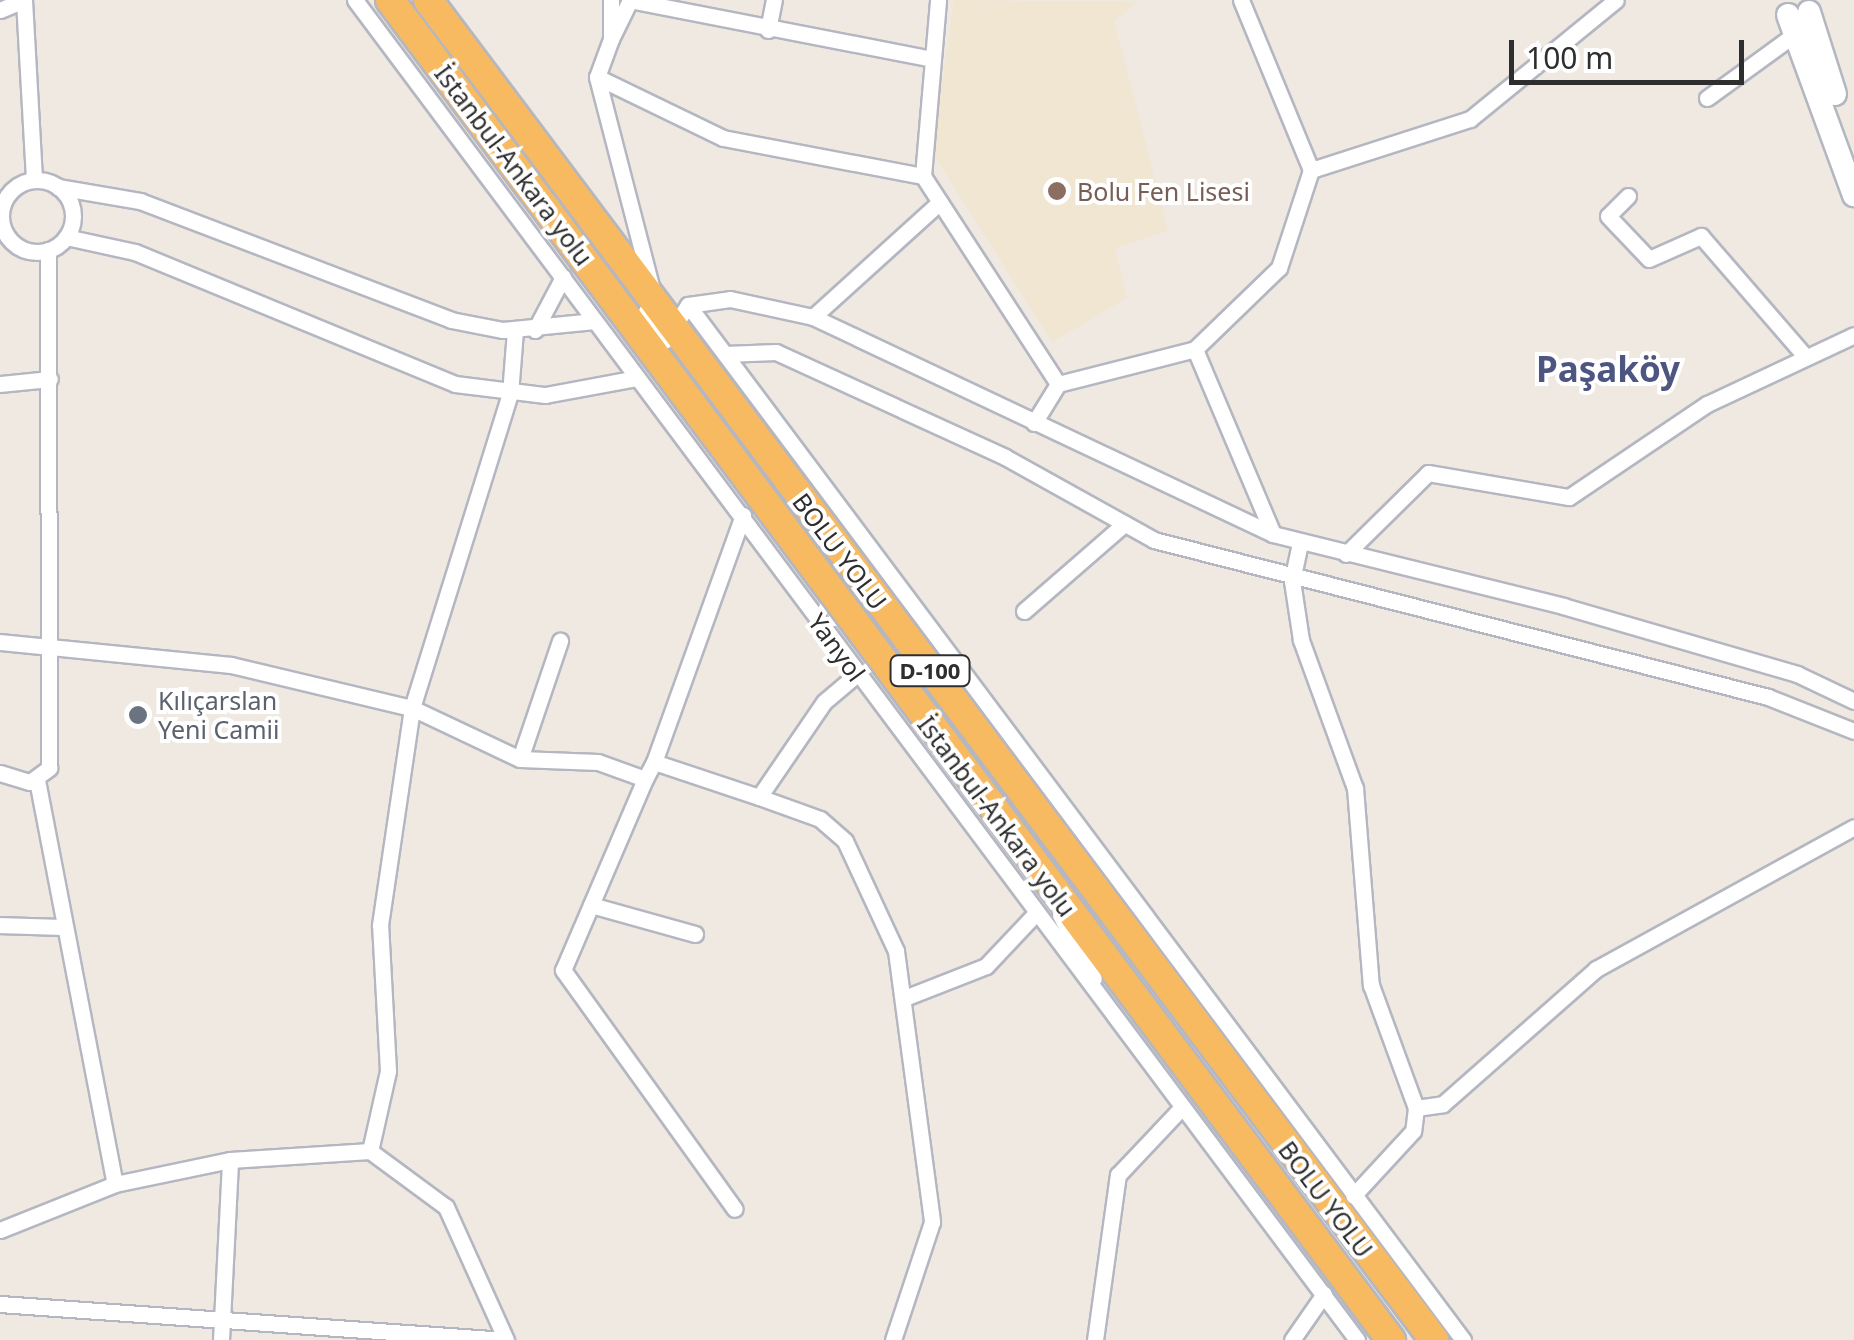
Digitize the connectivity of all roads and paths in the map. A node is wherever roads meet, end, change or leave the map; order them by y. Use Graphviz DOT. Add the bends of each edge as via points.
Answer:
graph roads {
  1 [pos="24,0"];
  2 [pos="355,0"];
  3 [pos="390,0"];
  4 [pos="428,0"];
  5 [pos="438,0"];
  6 [pos="611,0"];
  7 [pos="630,0"];
  8 [pos="774,0"];
  9 [pos="938,0"];
  10 [pos="1241,0"];
  11 [pos="1616,0"];
  12 [pos="1802,9"];
  13 [pos="0,10"];
  14 [pos="768,30"];
  15 [pos="611,39"];
  16 [pos="927,58"];
  17 [pos="598,77"];
  18 [pos="1707,98"];
  19 [pos="1854,148"];
  20 [pos="1312,170"];
  21 [pos="923,176"];
  22 [pos="34,180"];
  23 [pos="58,187"];
  24 [pos="1854,194"];
  25 [pos="4,195"];
  26 [pos="1628,196"];
  27 [pos="940,202"];
  28 [pos="66,237"];
  29 [pos="8,247"];
  30 [pos="48,250"];
  31 [pos="563,276"];
  32 [pos="688,306"];
  33 [pos="813,317"];
  34 [pos="595,320"];
  35 [pos="515,330"];
  36 [pos="535,330"];
  37 [pos="1854,335"];
  38 [pos="665,340"];
  39 [pos="1195,349"];
  40 [pos="725,354"];
  41 [pos="1805,356"];
  42 [pos="637,378"];
  43 [pos="50,379"];
  44 [pos="0,384"];
  45 [pos="1058,384"];
  46 [pos="510,394"];
  47 [pos="1034,423"];
  48 [pos="743,515"];
  49 [pos="1124,524"];
  50 [pos="1273,534"];
  51 [pos="1300,543"];
  52 [pos="1346,554"];
  53 [pos="1292,581"];
  54 [pos="1024,610"];
  55 [pos="0,642"];
  56 [pos="560,642"];
  57 [pos="55,648"];
  58 [pos="857,674"];
  59 [pos="1854,701"];
  60 [pos="412,708"];
  61 [pos="1854,730"];
  62 [pos="520,759"];
  63 [pos="654,762"];
  64 [pos="0,773"];
  65 [pos="645,779"];
  66 [pos="38,780"];
  67 [pos="759,797"];
  68 [pos="1854,826"];
  69 [pos="1038,872"];
  70 [pos="591,905"];
  71 [pos="1034,915"];
  72 [pos="0,925"];
  73 [pos="63,927"];
  74 [pos="695,934"];
  75 [pos="907,997"];
  76 [pos="1112,1014"];
  77 [pos="1182,1107"];
  78 [pos="1416,1108"];
  79 [pos="1283,1124"];
  80 [pos="370,1151"];
  81 [pos="230,1160"];
  82 [pos="115,1184"];
  83 [pos="1353,1196"];
  84 [pos="735,1209"];
  85 [pos="0,1230"];
  86 [pos="1324,1294"];
  87 [pos="0,1304"];
  88 [pos="223,1316"];
  89 [pos="486,1339"];
  90 [pos="221,1340"];
  91 [pos="506,1340"];
  92 [pos="893,1340"];
  93 [pos="1094,1340"];
  94 [pos="1292,1340"];
  95 [pos="1357,1340"];
  96 [pos="1391,1340"];
  97 [pos="1434,1340"];
  98 [pos="1463,1340"];
  1 -- 13 [label="street"];
  1 -- 22 [label="street"];
  2 -- 31 [label="street, Yanyol"];
  3 -- 69 [label="highway, İstanbul-Ankara yolu / D-100"];
  4 -- 79 [label="highway, BOLU YOLU / D-100"];
  5 -- 38 [label="street"];
  6 -- 15 [label="street"];
  7 -- 14 [label="street"];
  7 -- 15 [label="street"];
  8 -- 14 [label="street"];
  9 -- 16 [label="street"];
  10 -- 20 [label="street"];
  11 -- 20 [label="street" via="1470,119"];
  12 -- 18 [label="street"];
  12 -- 19 [label="main road"];
  12 -- 24 [label="main road"];
  14 -- 16 [label="street"];
  15 -- 17 [label="street"];
  16 -- 21 [label="street"];
  17 -- 21 [label="street" via="723,138"];
  17 -- 38 [label="street"];
  20 -- 39 [label="street" via="1279,268"];
  21 -- 27 [label="street"];
  22 -- 23 [label="street"];
  22 -- 25 [label="street"];
  23 -- 28 [label="street" via="73,213"];
  23 -- 35 [label="street" via="140,201 451,320"];
  25 -- 29 [label="street"];
  26 -- 41 [label="street" via="1608,216 1649,259 1702,236"];
  27 -- 33 [label="street"];
  27 -- 45 [label="street"];
  28 -- 30 [label="street"];
  28 -- 46 [label="street" via="136,252 456,384"];
  29 -- 30 [label="street"];
  30 -- 43 [label="street"];
  31 -- 34 [label="street, Yanyol"];
  31 -- 36 [label="street"];
  32 -- 33 [label="street" via="730,299"];
  32 -- 38 [label="street"];
  32 -- 40 [label="street"];
  33 -- 47 [label="street"];
  34 -- 36 [label="street"];
  34 -- 42 [label="street, Yanyol"];
  35 -- 36 [label="street"];
  35 -- 46 [label="street"];
  37 -- 41 [label="street"];
  39 -- 45 [label="street"];
  39 -- 50 [label="street"];
  40 -- 49 [label="street" via="776,352 1005,457"];
  40 -- 79 [label="street"];
  41 -- 52 [label="street" via="1706,404 1569,497 1428,473"];
  42 -- 46 [label="street"];
  42 -- 48 [label="street, Yanyol"];
  43 -- 44 [label="street"];
  43 -- 57 [label="street"];
  45 -- 47 [label="street"];
  46 -- 60 [label="street"];
  47 -- 50 [label="street"];
  48 -- 58 [label="street, Yanyol"];
  48 -- 63 [label="street"];
  49 -- 53 [label="street"];
  49 -- 54 [label="street"];
  50 -- 51 [label="street"];
  51 -- 52 [label="street"];
  51 -- 53 [label="street"];
  52 -- 59 [label="street" via="1563,606 1797,674"];
  53 -- 61 [label="street" via="1750,692"];
  53 -- 78 [label="street" via="1307,662 1350,764 1370,985"];
  55 -- 57 [label="street"];
  56 -- 62 [label="street"];
  57 -- 60 [label="street" via="231,665"];
  57 -- 66 [label="street" via="49,768"];
  58 -- 67 [label="street" via="824,702"];
  58 -- 71 [label="street, Yanyol"];
  60 -- 62 [label="street"];
  60 -- 80 [label="street" via="380,925 388,1071"];
  62 -- 65 [label="street" via="598,762"];
  63 -- 65 [label="street"];
  63 -- 67 [label="street"];
  64 -- 66 [label="street"];
  65 -- 70 [label="street"];
  66 -- 73 [label="street"];
  67 -- 75 [label="street" via="820,819 845,841"];
  68 -- 78 [label="street" via="1596,969 1444,1104"];
  69 -- 76 [label="street"];
  69 -- 96 [label="highway, İstanbul-Ankara yolu / D-100"];
  70 -- 74 [label="street"];
  70 -- 84 [label="street" via="563,970"];
  71 -- 75 [label="street" via="986,966"];
  71 -- 76 [label="street, Yanyol"];
  72 -- 73 [label="street"];
  73 -- 82 [label="street"];
  75 -- 92 [label="street" via="931,1235"];
  76 -- 77 [label="street, Yanyol"];
  77 -- 86 [label="street, Yanyol"];
  77 -- 93 [label="street" via="1118,1175"];
  78 -- 83 [label="street" via="1413,1130"];
  79 -- 83 [label="street"];
  79 -- 97 [label="highway, BOLU YOLU / D-100"];
  80 -- 81 [label="street"];
  80 -- 91 [label="street" via="446,1207"];
  81 -- 82 [label="street"];
  81 -- 88 [label="street"];
  82 -- 85 [label="street"];
  83 -- 98 [label="street"];
  86 -- 94 [label="street"];
  86 -- 95 [label="street, Yanyol"];
  87 -- 88 [label="street"];
  88 -- 89 [label="street"];
  88 -- 90 [label="street"];
  89 -- 91 [label="street"];
}
